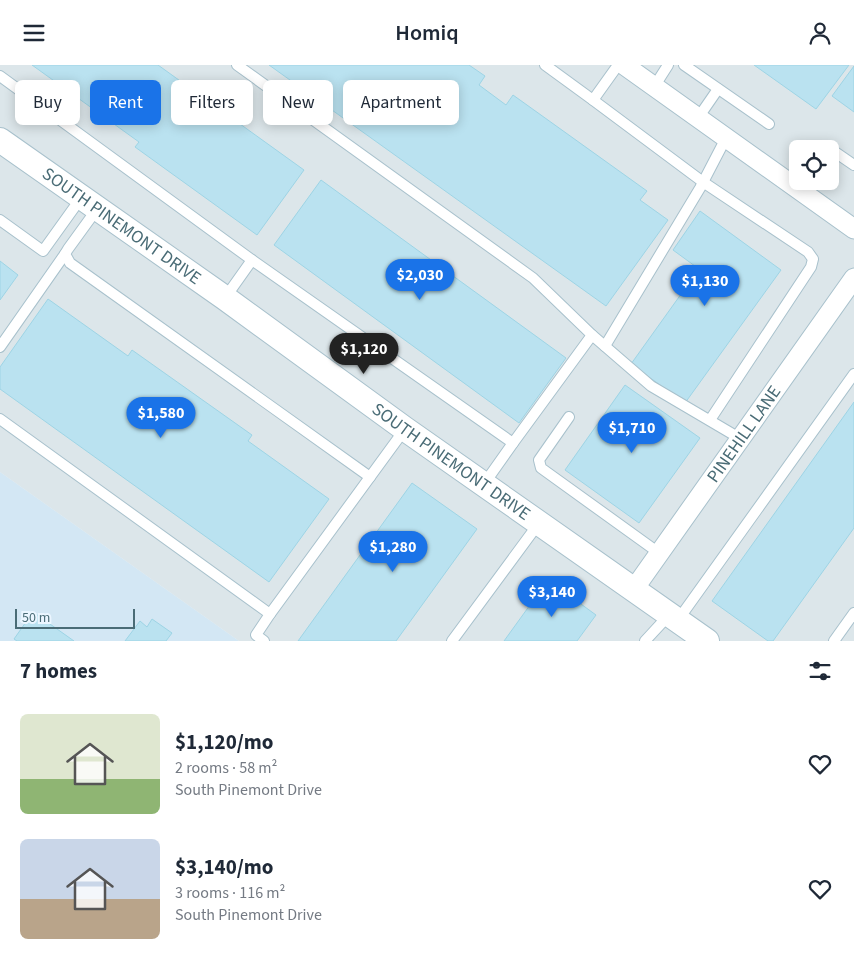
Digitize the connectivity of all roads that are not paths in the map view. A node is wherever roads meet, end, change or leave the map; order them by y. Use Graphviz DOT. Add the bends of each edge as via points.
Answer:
graph roads {
  1 [pos="237,65"];
  2 [pos="545,65"];
  3 [pos="618,65"];
  4 [pos="624,65"];
  5 [pos="668,65"];
  6 [pos="684,65"];
  7 [pos="0,76"];
  8 [pos="654,87"];
  9 [pos="718,89"];
  10 [pos="593,100"];
  11 [pos="698,118"];
  12 [pos="768,124"];
  13 [pos="726,138"];
  14 [pos="0,140"];
  15 [pos="839,155"];
  16 [pos="854,165"];
  17 [pos="789,177"];
  18 [pos="703,182"];
  19 [pos="809,190"];
  20 [pos="89,203"];
  21 [pos="0,220"];
  22 [pos="854,229"];
  23 [pos="65,254"];
  24 [pos="252,260"];
  25 [pos="854,278"];
  26 [pos="225,298"];
  27 [pos="592,335"];
  28 [pos="605,346"];
  29 [pos="0,347"];
  30 [pos="854,374"];
  31 [pos="569,417"];
  32 [pos="0,419"];
  33 [pos="710,420"];
  34 [pos="405,429"];
  35 [pos="741,439"];
  36 [pos="512,443"];
  37 [pos="370,477"];
  38 [pos="484,484"];
  39 [pos="539,523"];
  40 [pos="660,553"];
  41 [pos="634,589"];
  42 [pos="854,613"];
  43 [pos="270,614"];
  44 [pos="674,617"];
  45 [pos="264,641"];
  46 [pos="452,641"];
  47 [pos="645,641"];
  48 [pos="707,641"];
  49 [pos="834,641"];
  1 -- 27 [label="lane" via="533,278"];
  2 -- 10 [label="lane"];
  3 -- 10 [label="lane"];
  4 -- 8 [label="street"];
  5 -- 8 [label="lane"];
  6 -- 9 [label="lane"];
  7 -- 24 [label="lane"];
  8 -- 11 [label="street"];
  9 -- 11 [label="lane"];
  9 -- 12 [label="lane"];
  10 -- 18 [label="lane"];
  11 -- 13 [label="street"];
  13 -- 17 [label="street"];
  13 -- 18 [label="lane"];
  14 -- 20 [label="street, SOUTH PINEMONT DRIVE"];
  15 -- 16 [label="lane"];
  18 -- 28 [label="lane"];
  18 -- 33 [label="lane" via="808,252 813,259 811,267"];
  19 -- 22 [label="street"];
  20 -- 21 [label="lane" via="43,251"];
  20 -- 23 [label="lane"];
  20 -- 26 [label="street, SOUTH PINEMONT DRIVE"];
  23 -- 29 [label="lane"];
  23 -- 37 [label="lane" via="70,263"];
  24 -- 26 [label="lane"];
  24 -- 36 [label="lane"];
  25 -- 35 [label="street, PINEHILL LANE"];
  26 -- 34 [label="street, SOUTH PINEMONT DRIVE"];
  27 -- 28 [label="lane"];
  27 -- 36 [label="lane"];
  28 -- 33 [label="lane" via="652,387"];
  30 -- 44 [label="lane"];
  31 -- 40 [label="lane" via="539,460 541,468"];
  32 -- 43 [label="lane"];
  33 -- 35 [label="lane"];
  34 -- 37 [label="lane"];
  34 -- 38 [label="street, SOUTH PINEMONT DRIVE"];
  35 -- 40 [label="street, PINEHILL LANE"];
  36 -- 38 [label="lane"];
  37 -- 43 [label="lane"];
  38 -- 39 [label="street, SOUTH PINEMONT DRIVE"];
  39 -- 41 [label="street, SOUTH PINEMONT DRIVE"];
  39 -- 46 [label="lane"];
  40 -- 41 [label="street, PINEHILL LANE"];
  41 -- 44 [label="street, SOUTH PINEMONT DRIVE"];
  42 -- 49 [label="lane"];
  43 -- 45 [label="lane" via="256,635"];
  44 -- 47 [label="lane"];
  44 -- 48 [label="street, SOUTH PINEMONT DRIVE"];
}
